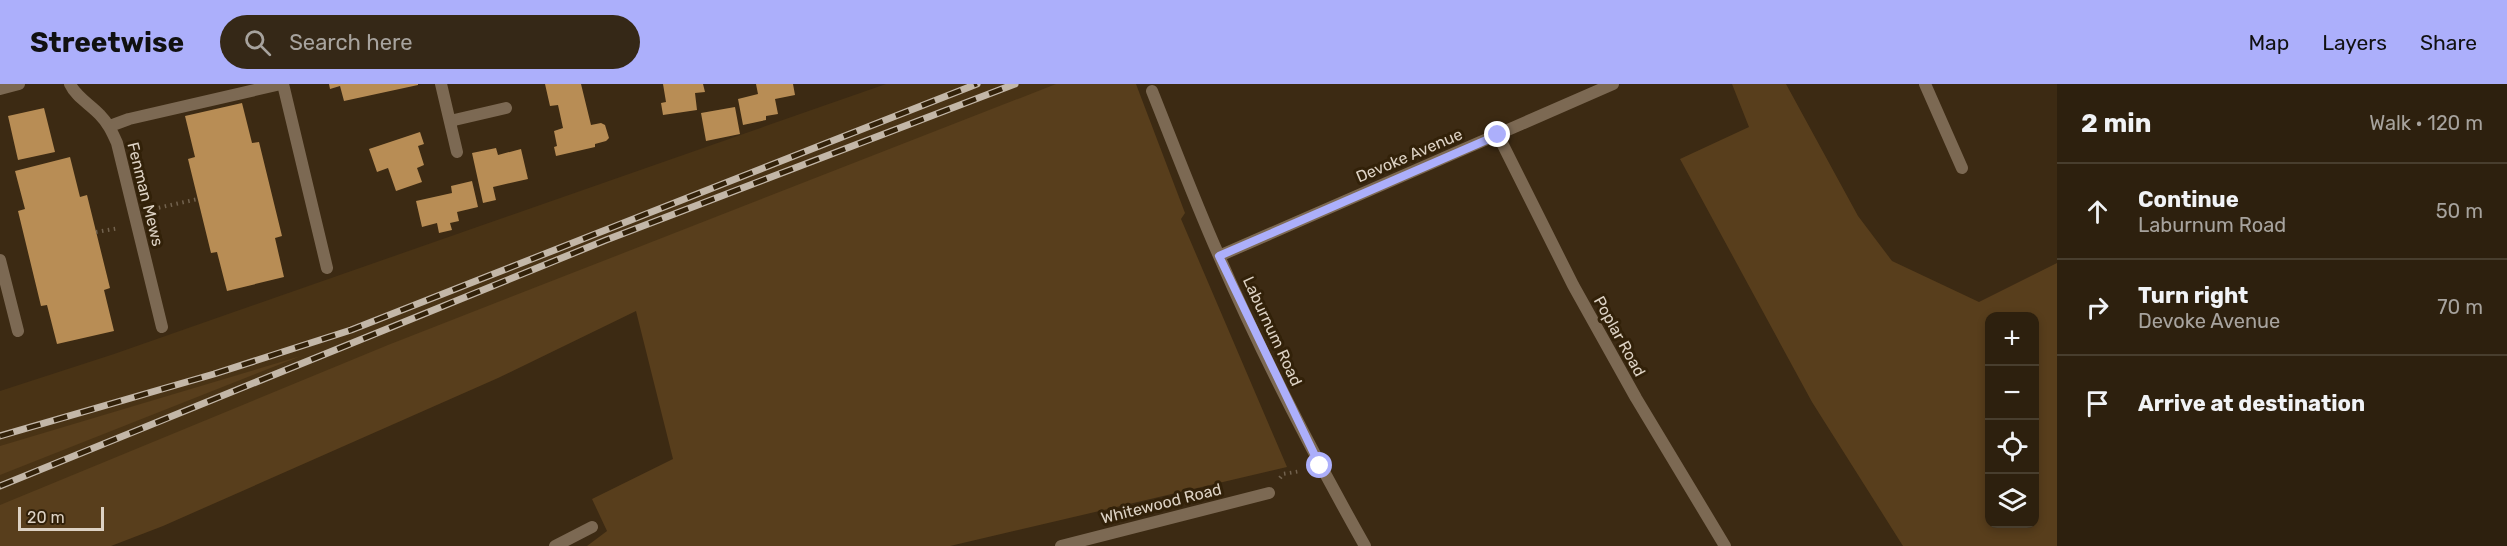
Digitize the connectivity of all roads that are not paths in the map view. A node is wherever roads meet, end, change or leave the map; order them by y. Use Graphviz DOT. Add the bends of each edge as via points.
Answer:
graph roads {
  1 [pos="19,84"];
  2 [pos="70,84"];
  3 [pos="282,84"];
  4 [pos="441,84"];
  5 [pos="1613,84"];
  6 [pos="1925,84"];
  7 [pos="0,89"];
  8 [pos="1152,91"];
  9 [pos="506,108"];
  10 [pos="450,121"];
  11 [pos="110,126"];
  12 [pos="1498,135"];
  13 [pos="457,152"];
  14 [pos="1962,168"];
  15 [pos="1219,256"];
  16 [pos="0,260"];
  17 [pos="327,268"];
  18 [pos="4,291"];
  19 [pos="162,327"];
  20 [pos="18,331"];
  21 [pos="1269,493"];
  22 [pos="592,527"];
  23 [pos="555,546"];
  24 [pos="1061,546"];
  25 [pos="1365,546"];
  26 [pos="1725,546"];
  1 -- 7 [label="street"];
  2 -- 11 [label="street, Fenman Mews"];
  3 -- 11 [label="street"];
  3 -- 17 [label="street"];
  4 -- 10 [label="street"];
  5 -- 12 [label="street, Devoke Avenue"];
  6 -- 14 [label="street"];
  8 -- 15 [label="street, Laburnum Road"];
  9 -- 10 [label="street"];
  10 -- 13 [label="street"];
  11 -- 19 [label="street, Fenman Mews"];
  12 -- 15 [label="street, Devoke Avenue"];
  12 -- 26 [label="street, Poplar Road" via="1584,305"];
  15 -- 25 [label="street, Laburnum Road" via="1320,466"];
  16 -- 18 [label="street"];
  18 -- 20 [label="street"];
  21 -- 24 [label="street, Whitewood Road"];
  22 -- 23 [label="street"];
}
